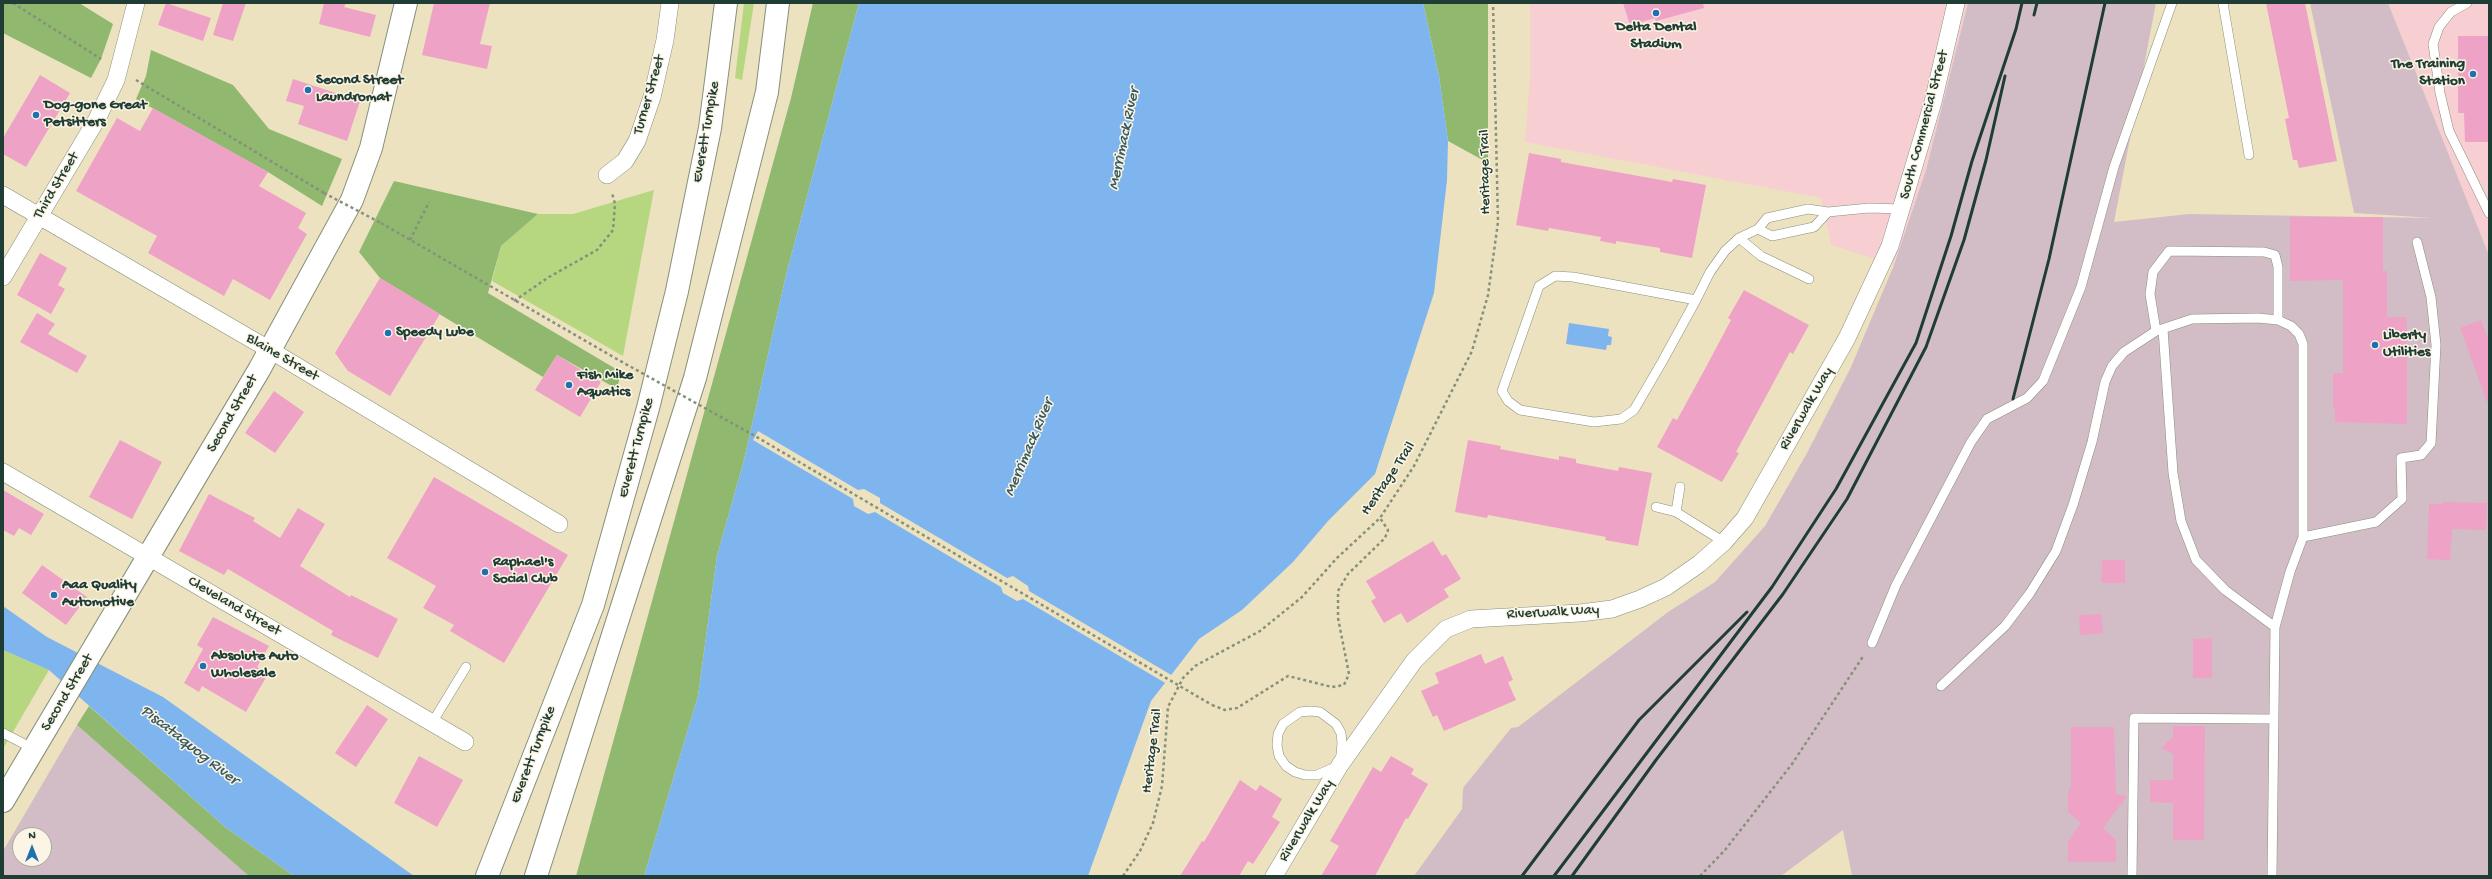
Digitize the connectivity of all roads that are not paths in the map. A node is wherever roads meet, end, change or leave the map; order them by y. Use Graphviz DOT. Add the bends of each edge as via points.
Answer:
graph roads {
  1 [pos="136,3"];
  2 [pos="406,3"];
  3 [pos="670,3"];
  4 [pos="715,3"];
  5 [pos="726,3"];
  6 [pos="778,3"];
  7 [pos="789,3"];
  8 [pos="1956,3"];
  9 [pos="2172,3"];
  10 [pos="2223,3"];
  11 [pos="2467,3"];
  12 [pos="767,92"];
  13 [pos="710,128"];
  14 [pos="2249,155"];
  15 [pos="607,176"];
  16 [pos="3,195"];
  17 [pos="1902,209"];
  18 [pos="1828,212"];
  19 [pos="2489,213"];
  20 [pos="39,216"];
  21 [pos="1758,229"];
  22 [pos="1739,238"];
  23 [pos="2417,242"];
  24 [pos="1890,246"];
  25 [pos="3,277"];
  26 [pos="1809,279"];
  27 [pos="1696,300"];
  28 [pos="2278,320"];
  29 [pos="2159,330"];
  30 [pos="270,350"];
  31 [pos="3,472"];
  32 [pos="1680,487"];
  33 [pos="1656,507"];
  34 [pos="1676,512"];
  35 [pos="559,524"];
  36 [pos="2303,537"];
  37 [pos="1724,542"];
  38 [pos="149,557"];
  39 [pos="2274,628"];
  40 [pos="1872,643"];
  41 [pos="466,667"];
  42 [pos="1941,686"];
  43 [pos="2273,719"];
  44 [pos="432,723"];
  45 [pos="3,733"];
  46 [pos="465,742"];
  47 [pos="34,749"];
  48 [pos="1340,765"];
  49 [pos="3,802"];
  50 [pos="488,872"];
  51 [pos="536,876"];
  52 [pos="1274,876"];
  53 [pos="2132,876"];
  54 [pos="2272,876"];
  1 -- 20 [label="street, Third Street" via="120,69 97,119"];
  2 -- 30 [label="main road, Second Street" via="362,177"];
  3 -- 15 [label="street, Turner Street" via="654,90 637,141 625,161"];
  4 -- 13 [label="main road"];
  5 -- 13 [label="main road, Everett Turnpike"];
  6 -- 12 [label="main road"];
  7 -- 12 [label="main road"];
  8 -- 17 [label="street, South Commercial Street" via="1933,102"];
  9 -- 40 [label="lane" via="2114,167 2081,287 2043,380 2028,398 1987,419 1971,442 1896,585"];
  10 -- 14 [label="lane"];
  11 -- 19 [label="lane" via="2451,12 2439,28 2433,44 2449,131"];
  12 -- 51 [label="main road" via="695,378"];
  13 -- 50 [label="main road, Everett Turnpike" via="677,291 650,400 593,605"];
  16 -- 20 [label="street, Blaine Street"];
  17 -- 18 [label="lane" via="1869,208"];
  17 -- 24 [label="street, South Commercial Street"];
  18 -- 21 [label="lane" via="1808,209 1767,218"];
  18 -- 21 [label="lane" via="1814,227 1772,236"];
  20 -- 25 [label="street, Third Street"];
  20 -- 30 [label="street, Blaine Street"];
  21 -- 22 [label="lane"];
  22 -- 26 [label="lane" via="1761,256"];
  22 -- 27 [label="lane" via="1725,251 1710,272"];
  23 -- 36 [label="lane" via="2431,297 2436,345 2431,443 2421,455 2401,458 2402,498 2376,522"];
  24 -- 37 [label="street, Riverwalk Way" via="1839,351 1745,518"];
  27 -- 27 [label="lane" via="1634,410 1621,419 1594,422 1520,410 1508,401 1502,391 1539,286 1555,276 1573,277"];
  28 -- 29 [label="lane" via="2192,319"];
  28 -- 29 [label="lane" via="2278,267 2275,255 2264,252 2169,251 2154,272 2150,294"];
  28 -- 36 [label="lane" via="2291,326 2299,334 2303,344"];
  29 -- 39 [label="lane" via="2173,473 2181,521 2196,560 2225,590"];
  29 -- 42 [label="lane" via="2124,352 2112,366 2105,382 2092,442 2056,551 2030,593 2005,626"];
  30 -- 35 [label="street, Blaine Street"];
  30 -- 38 [label="main road, Second Street"];
  31 -- 38 [label="street, Cleveland Street"];
  32 -- 34 [label="lane"];
  33 -- 34 [label="lane"];
  34 -- 37 [label="lane"];
  36 -- 39 [label="lane"];
  37 -- 48 [label="street, Riverwalk Way" via="1700,564 1666,587 1612,609 1471,619 1446,628 1414,661"];
  38 -- 44 [label="street, Cleveland Street"];
  38 -- 47 [label="main road, Second Street"];
  39 -- 43 [label="lane"];
  41 -- 44 [label="lane"];
  43 -- 53 [label="lane" via="2134,718"];
  43 -- 54 [label="lane"];
  44 -- 46 [label="street, Cleveland Street"];
  45 -- 47 [label="lane"];
  47 -- 49 [label="main road, Second Street"];
  48 -- 48 [label="lane" via="1317,775 1306,776 1286,766 1279,756 1277,740 1283,724 1300,712 1320,712 1329,717 1341,733"];
  48 -- 52 [label="street, Riverwalk Way"];
}
